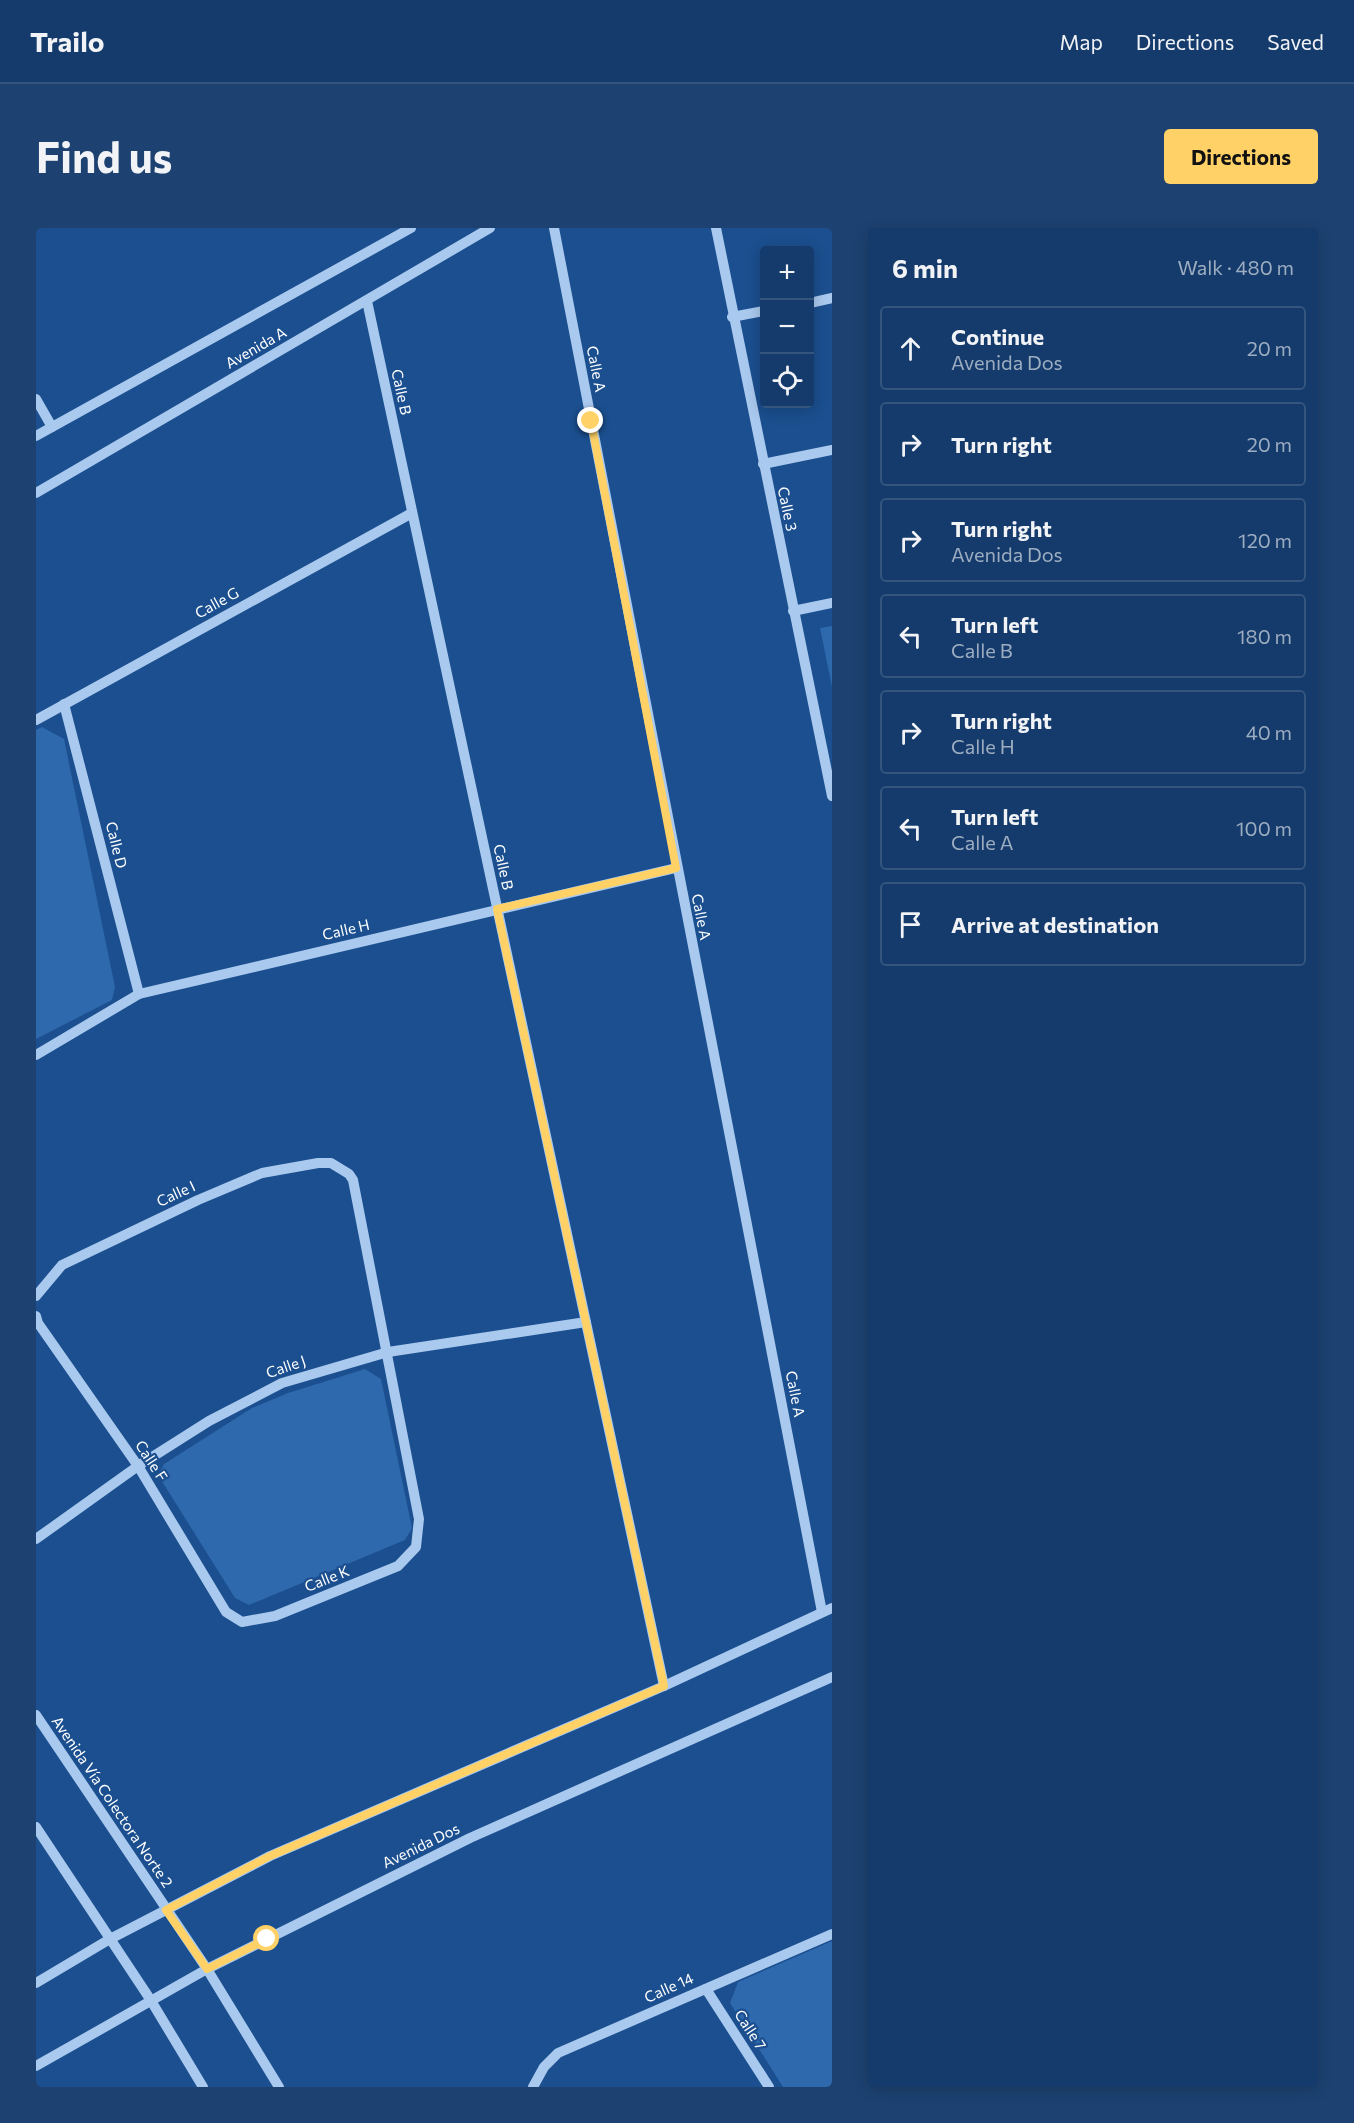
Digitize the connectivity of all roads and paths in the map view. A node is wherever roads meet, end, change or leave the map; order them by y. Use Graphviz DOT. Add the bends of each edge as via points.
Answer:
graph roads {
  1 [pos="411,228"];
  2 [pos="490,228"];
  3 [pos="554,228"];
  4 [pos="716,228"];
  5 [pos="832,298"];
  6 [pos="366,301"];
  7 [pos="814,302"];
  8 [pos="760,312"];
  9 [pos="732,318"];
  10 [pos="36,399"];
  11 [pos="52,427"];
  12 [pos="36,436"];
  13 [pos="832,450"];
  14 [pos="763,464"];
  15 [pos="36,493"];
  16 [pos="412,513"];
  17 [pos="832,603"];
  18 [pos="793,612"];
  19 [pos="64,704"];
  20 [pos="36,720"];
  21 [pos="832,796"];
  22 [pos="676,868"];
  23 [pos="497,909"];
  24 [pos="139,994"];
  25 [pos="36,1055"];
  26 [pos="38,1293"];
  27 [pos="36,1316"];
  28 [pos="586,1323"];
  29 [pos="388,1352"];
  30 [pos="138,1466"];
  31 [pos="36,1539"];
  32 [pos="827,1610"];
  33 [pos="242,1622"];
  34 [pos="832,1677"];
  35 [pos="664,1686"];
  36 [pos="36,1715"];
  37 [pos="36,1827"];
  38 [pos="166,1910"];
  39 [pos="832,1935"];
  40 [pos="110,1939"];
  41 [pos="207,1969"];
  42 [pos="36,1983"];
  43 [pos="706,1989"];
  44 [pos="150,1999"];
  45 [pos="36,2066"];
  46 [pos="203,2087"];
  47 [pos="279,2087"];
  48 [pos="533,2087"];
  49 [pos="770,2087"];
  1 -- 11 [label="street, Avenida A"];
  2 -- 6 [label="street, Avenida A"];
  3 -- 22 [label="street, Calle A"];
  4 -- 9 [label="street, Calle 3"];
  5 -- 7 [label="street"];
  6 -- 15 [label="street, Avenida A"];
  6 -- 16 [label="street, Calle B"];
  8 -- 9 [label="street"];
  9 -- 14 [label="street, Calle 3"];
  10 -- 11 [label="street"];
  11 -- 12 [label="street, Avenida A"];
  13 -- 14 [label="street"];
  14 -- 18 [label="street, Calle 3"];
  16 -- 19 [label="street, Calle G"];
  16 -- 23 [label="street, Calle B"];
  17 -- 18 [label="street"];
  18 -- 21 [label="street, Calle 3"];
  19 -- 20 [label="street, Calle G"];
  19 -- 24 [label="street, Calle D"];
  22 -- 23 [label="street, Calle H"];
  22 -- 32 [label="street, Calle A"];
  23 -- 24 [label="street, Calle H"];
  23 -- 28 [label="street, Calle B"];
  24 -- 25 [label="street, Calle H"];
  26 -- 29 [label="street, Calle I" via="62,1265 198,1200 262,1173 318,1162 339,1167 353,1180"];
  27 -- 30 [label="street, Calle F"];
  28 -- 29 [label="street, Calle J"];
  28 -- 35 [label="street, Calle B"];
  29 -- 30 [label="street, Calle J" via="282,1383 209,1421"];
  29 -- 33 [label="street, Calle K" via="419,1519 416,1547 398,1566 275,1616"];
  30 -- 31 [label="street, Calle J"];
  30 -- 33 [label="street, Calle F" via="226,1612"];
  32 -- 35 [label="street"];
  34 -- 41 [label="street, Avenida Dos" via="470,1838"];
  35 -- 38 [label="street" via="270,1856"];
  36 -- 38 [label="street, Avenida Vía Colectora Norte 2"];
  37 -- 40 [label="street"];
  38 -- 40 [label="street"];
  38 -- 41 [label="street, Avenida Vía Colectora Norte 2"];
  39 -- 43 [label="street, Calle 14"];
  40 -- 42 [label="street"];
  40 -- 44 [label="street"];
  41 -- 44 [label="street, Avenida Dos"];
  41 -- 47 [label="street, Avenida Vía Colectora Norte 2"];
  43 -- 48 [label="street, Calle 14" via="558,2053"];
  43 -- 49 [label="street, Calle 7"];
  44 -- 45 [label="street, Avenida Dos"];
  44 -- 46 [label="street"];
}
